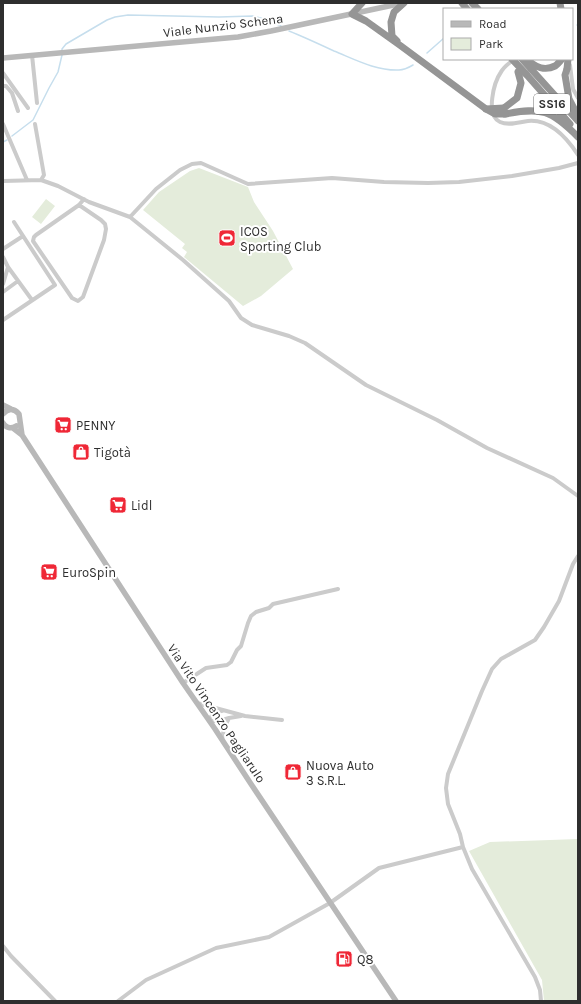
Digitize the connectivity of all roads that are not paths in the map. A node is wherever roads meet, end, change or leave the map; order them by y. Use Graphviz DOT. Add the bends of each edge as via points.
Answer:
graph roads {
  1 [pos="362,3"];
  2 [pos="403,3"];
  3 [pos="352,14"];
  4 [pos="401,46"];
  5 [pos="32,55"];
  6 [pos="3,58"];
  7 [pos="510,60"];
  8 [pos="513,60"];
  9 [pos="516,60"];
  10 [pos="523,60"];
  11 [pos="527,60"];
  12 [pos="561,60"];
  13 [pos="568,60"];
  14 [pos="568,60"];
  15 [pos="531,70"];
  16 [pos="3,73"];
  17 [pos="3,86"];
  18 [pos="578,98"];
  19 [pos="37,103"];
  20 [pos="28,108"];
  21 [pos="18,110"];
  22 [pos="504,111"];
  23 [pos="578,116"];
  24 [pos="578,121"];
  25 [pos="3,124"];
  26 [pos="35,124"];
  27 [pos="578,134"];
  28 [pos="578,137"];
  29 [pos="578,155"];
  30 [pos="578,163"];
  31 [pos="27,180"];
  32 [pos="41,180"];
  33 [pos="3,181"];
  34 [pos="84,199"];
  35 [pos="79,205"];
  36 [pos="130,218"];
  37 [pos="14,222"];
  38 [pos="23,236"];
  39 [pos="3,249"];
  40 [pos="3,257"];
  41 [pos="8,268"];
  42 [pos="18,281"];
  43 [pos="3,284"];
  44 [pos="3,292"];
  45 [pos="32,300"];
  46 [pos="3,320"];
  47 [pos="3,404"];
  48 [pos="11,410"];
  49 [pos="3,414"];
  50 [pos="20,421"];
  51 [pos="6,427"];
  52 [pos="22,435"];
  53 [pos="578,496"];
  54 [pos="578,556"];
  55 [pos="338,589"];
  56 [pos="184,683"];
  57 [pos="197,703"];
  58 [pos="224,710"];
  59 [pos="245,716"];
  60 [pos="229,718"];
  61 [pos="209,720"];
  62 [pos="282,720"];
  63 [pos="222,740"];
  64 [pos="463,847"];
  65 [pos="330,903"];
  66 [pos="3,946"];
  67 [pos="55,1001"];
  68 [pos="118,1001"];
  69 [pos="396,1001"];
  70 [pos="541,1001"];
  1 -- 3 [label="highway"];
  2 -- 3 [label="street, Viale Nunzio Schena"];
  2 -- 4 [label="highway" via="394,12 391,22 392,36"];
  3 -- 4 [label="highway"];
  3 -- 5 [label="street, Viale Nunzio Schena" via="238,37"];
  4 -- 22 [label="highway, bridge" via="486,109"];
  5 -- 6 [label="street, Viale Nunzio Schena"];
  5 -- 19 [label="street"];
  7 -- 22 [label="highway" via="518,72 521,84 517,98"];
  8 -- 29 [label="street" via="500,72 494,88 491,103 496,119 508,124 541,122 554,128"];
  9 -- 15 [label="highway, SS16, bridge"];
  10 -- 15 [label="highway, SS16"];
  11 -- 15 [label="highway"];
  12 -- 15 [label="highway" via="555,66"];
  13 -- 23 [label="highway, bridge" via="565,75 569,99"];
  14 -- 18 [label="street"];
  15 -- 24 [label="highway, SS16"];
  15 -- 27 [label="highway, SS16"];
  16 -- 20 [label="street"];
  17 -- 21 [label="street" via="12,93"];
  22 -- 28 [label="highway" via="541,111 567,125"];
  25 -- 31 [label="street"];
  26 -- 32 [label="street" via="44,175"];
  30 -- 36 [label="street" via="512,176 460,182 384,182 332,178 248,184 201,163 192,164 156,189"];
  31 -- 32 [label="street"];
  31 -- 33 [label="street"];
  32 -- 34 [label="street"];
  34 -- 35 [label="street"];
  34 -- 36 [label="street"];
  35 -- 35 [label="street" via="101,220 106,229 83,297 78,300 72,298 34,238"];
  36 -- 53 [label="street" via="183,260 229,301 241,318 252,325 305,343 366,385 487,448 552,478"];
  37 -- 38 [label="street"];
  38 -- 39 [label="street"];
  38 -- 45 [label="street" via="55,284"];
  40 -- 41 [label="street"];
  41 -- 42 [label="street"];
  41 -- 43 [label="street"];
  42 -- 44 [label="street"];
  42 -- 45 [label="street"];
  45 -- 46 [label="street"];
  47 -- 48 [label="street"];
  48 -- 49 [label="street"];
  48 -- 50 [label="street" via="19,414"];
  50 -- 51 [label="street" via="18,425"];
  50 -- 52 [label="street, Via Vito Vincenzo Pagliarulo"];
  51 -- 52 [label="street, Via Vito Vincenzo Pagliarulo"];
  52 -- 56 [label="street, Via Vito Vincenzo Pagliarulo"];
  54 -- 64 [label="street" via="559,601 535,640 501,659 492,669 448,774 448,804"];
  55 -- 56 [label="street" via="273,604 256,612 248,623 241,646 231,662 206,668"];
  56 -- 57 [label="street, Via Vito Vincenzo Pagliarulo"];
  57 -- 58 [label="street"];
  57 -- 61 [label="street, Via Vito Vincenzo Pagliarulo"];
  58 -- 59 [label="street"];
  58 -- 61 [label="street" via="217,711"];
  59 -- 60 [label="street"];
  59 -- 62 [label="street"];
  60 -- 61 [label="street"];
  60 -- 63 [label="street"];
  61 -- 63 [label="street, Via Vito Vincenzo Pagliarulo"];
  63 -- 65 [label="street, Via Vito Vincenzo Pagliarulo"];
  64 -- 65 [label="street" via="379,868"];
  64 -- 70 [label="street" via="472,869 536,978"];
  65 -- 68 [label="street" via="269,937 216,948 190,959 146,980"];
  65 -- 69 [label="street, Via Vito Vincenzo Pagliarulo"];
  66 -- 67 [label="street"];
}
